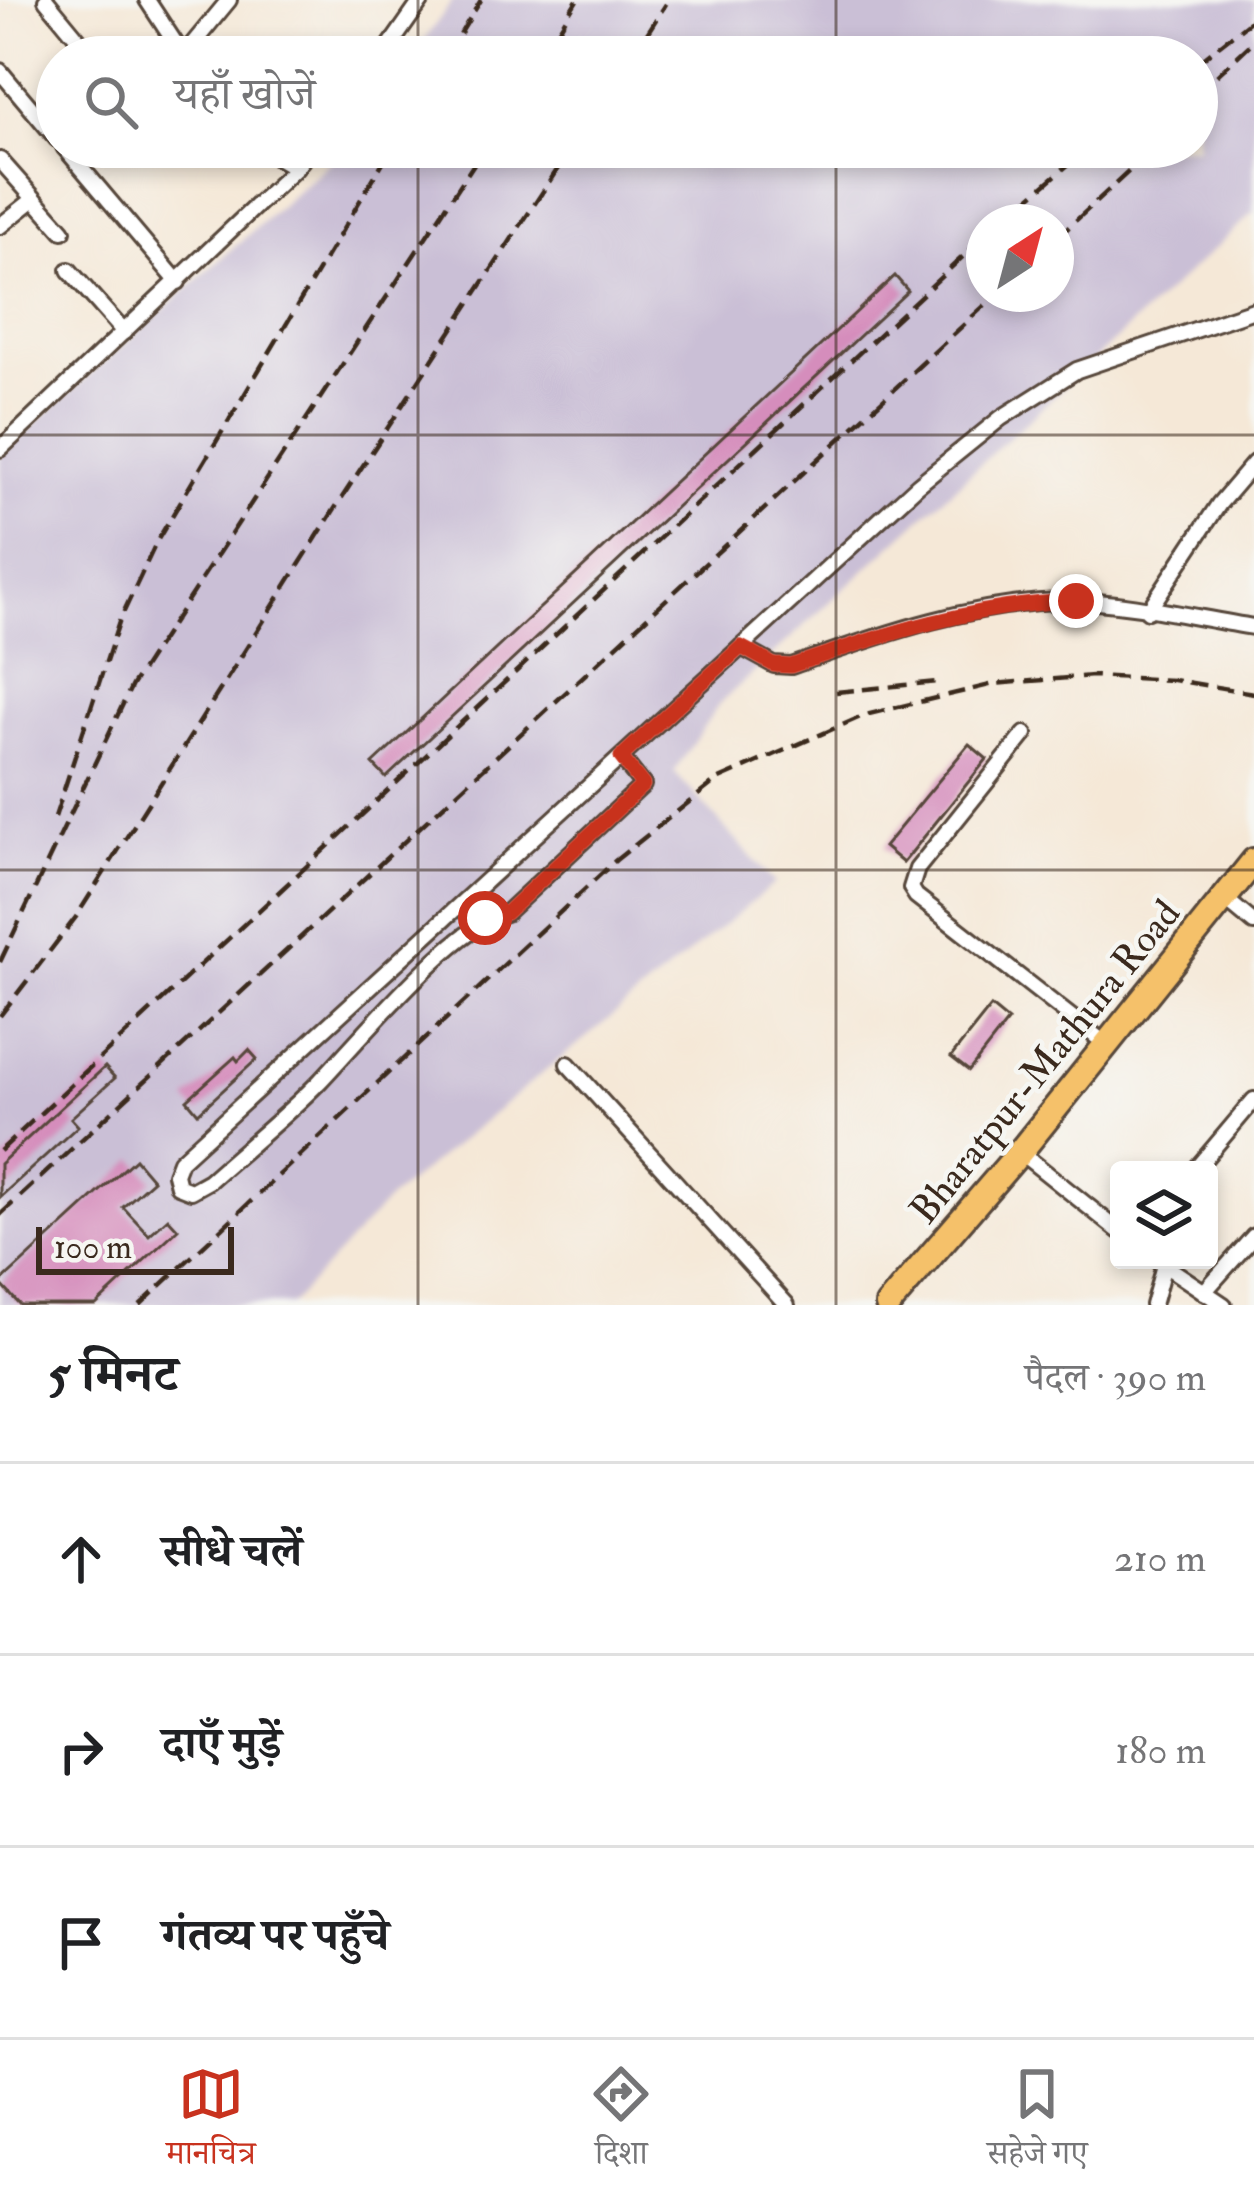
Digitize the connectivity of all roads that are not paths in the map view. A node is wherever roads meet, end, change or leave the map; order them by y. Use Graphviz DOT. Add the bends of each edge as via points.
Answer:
graph roads {
  1 [pos="46,0"];
  2 [pos="147,0"];
  3 [pos="229,0"];
  4 [pos="422,0"];
  5 [pos="76,36"];
  6 [pos="170,36"];
  7 [pos="199,36"];
  8 [pos="397,36"];
  9 [pos="0,71"];
  10 [pos="36,114"];
  11 [pos="1,164"];
  12 [pos="82,168"];
  13 [pos="296,168"];
  14 [pos="34,199"];
  15 [pos="0,226"];
  16 [pos="63,231"];
  17 [pos="70,270"];
  18 [pos="178,282"];
  19 [pos="1254,310"];
  20 [pos="124,332"];
  21 [pos="0,449"];
  22 [pos="1254,463"];
  23 [pos="1148,611"];
  24 [pos="1254,626"];
  25 [pos="741,647"];
  26 [pos="1024,734"];
  27 [pos="621,757"];
  28 [pos="1254,861"];
  29 [pos="1224,898"];
  30 [pos="1254,923"];
  31 [pos="1107,1045"];
  32 [pos="568,1064"];
  33 [pos="1254,1100"];
  34 [pos="1020,1152"];
  35 [pos="1203,1161"];
  36 [pos="1110,1224"];
  37 [pos="1254,1236"];
  38 [pos="1159,1269"];
  39 [pos="1169,1269"];
  40 [pos="1204,1292"];
  41 [pos="787,1305"];
  42 [pos="888,1305"];
  43 [pos="1153,1305"];
  44 [pos="1224,1305"];
  1 -- 5 [label="street"];
  2 -- 6 [label="street"];
  3 -- 7 [label="street"];
  4 -- 8 [label="street"];
  9 -- 10 [label="street"];
  11 -- 14 [label="street"];
  12 -- 18 [label="street"];
  13 -- 18 [label="street"];
  14 -- 15 [label="street"];
  14 -- 16 [label="street"];
  17 -- 20 [label="street"];
  18 -- 20 [label="street"];
  19 -- 25 [label="street" via="1077,370 1000,418"];
  20 -- 21 [label="street"];
  22 -- 23 [label="street"];
  23 -- 24 [label="street"];
  23 -- 25 [label="street" via="1018,603 791,666"];
  25 -- 27 [label="street"];
  26 -- 31 [label="street" via="910,888"];
  27 -- 27 [label="street" via="643,785 506,913 485,918 450,949 209,1181 191,1191 178,1186 180,1161"];
  28 -- 29 [label="highway, Bharatpur-Mathura Road"];
  29 -- 30 [label="street"];
  29 -- 31 [label="highway, Bharatpur-Mathura Road"];
  31 -- 34 [label="highway, Bharatpur-Mathura Road"];
  32 -- 41 [label="street"];
  33 -- 35 [label="street"];
  34 -- 36 [label="street"];
  34 -- 42 [label="highway, Bharatpur-Mathura Road"];
  37 -- 40 [label="street"];
  38 -- 43 [label="street"];
  39 -- 40 [label="street"];
  40 -- 44 [label="street"];
}
